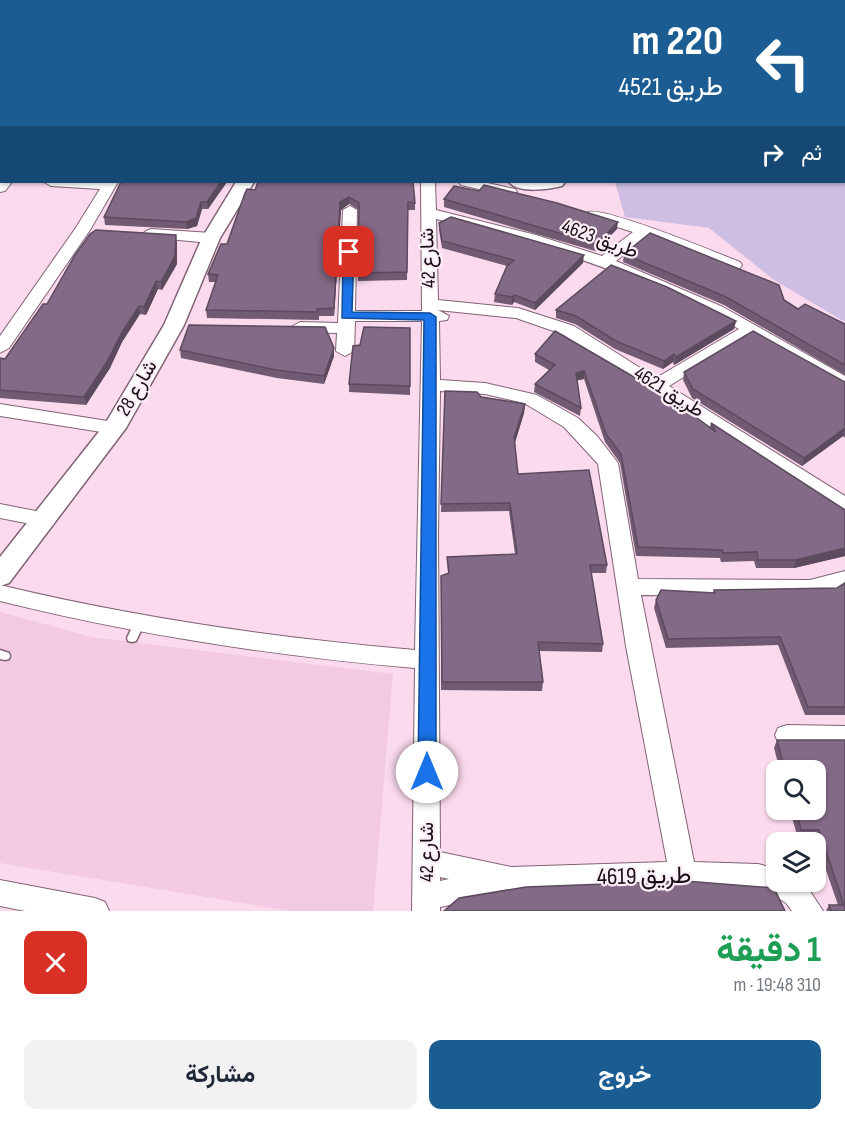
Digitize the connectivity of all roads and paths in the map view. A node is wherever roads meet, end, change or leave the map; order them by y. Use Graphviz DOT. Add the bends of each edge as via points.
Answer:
graph roads {
  1 [pos="110,183"];
  2 [pos="244,183"];
  3 [pos="428,183"];
  4 [pos="470,183"];
  5 [pos="531,183"];
  6 [pos="550,183"];
  7 [pos="540,200"];
  8 [pos="351,210"];
  9 [pos="427,212"];
  10 [pos="583,212"];
  11 [pos="82,230"];
  12 [pos="105,231"];
  13 [pos="644,231"];
  14 [pos="141,233"];
  15 [pos="211,238"];
  16 [pos="604,262"];
  17 [pos="734,266"];
  18 [pos="430,310"];
  19 [pos="346,322"];
  20 [pos="174,325"];
  21 [pos="197,325"];
  22 [pos="288,327"];
  23 [pos="751,329"];
  24 [pos="0,348"];
  25 [pos="345,351"];
  26 [pos="845,384"];
  27 [pos="431,385"];
  28 [pos="657,385"];
  29 [pos="0,410"];
  30 [pos="114,428"];
  31 [pos="845,505"];
  32 [pos="0,511"];
  33 [pos="46,520"];
  34 [pos="0,576"];
  35 [pos="845,579"];
  36 [pos="630,587"];
  37 [pos="0,593"];
  38 [pos="426,660"];
  39 [pos="787,735"];
  40 [pos="845,736"];
  41 [pos="427,862"];
  42 [pos="683,874"];
  43 [pos="766,879"];
  44 [pos="510,880"];
  45 [pos="793,892"];
  46 [pos="0,893"];
  47 [pos="427,904"];
  48 [pos="95,911"];
  49 [pos="809,911"];
  1 -- 11 [label="street"];
  2 -- 15 [label="street, شارع 28"];
  3 -- 9 [label="street, شارع 42"];
  4 -- 7 [label="street"];
  5 -- 6 [label="street"];
  8 -- 19 [label="street"];
  9 -- 16 [label="street, طريق 4623" via="528,236"];
  9 -- 18 [label="street, شارع 42"];
  10 -- 13 [label="street"];
  11 -- 12 [label="street"];
  11 -- 24 [label="street"];
  13 -- 16 [label="street"];
  13 -- 17 [label="street"];
  14 -- 15 [label="street"];
  15 -- 20 [label="street, شارع 28"];
  16 -- 23 [label="street, طريق 4623" via="697,300"];
  18 -- 19 [label="street, طريق 4621"];
  18 -- 27 [label="street, شارع 42"];
  18 -- 28 [label="street, طريق 4621" via="518,313 568,330"];
  19 -- 22 [label="street, طريق 4621"];
  19 -- 25 [label="street"];
  20 -- 21 [label="street"];
  20 -- 30 [label="street, شارع 28"];
  23 -- 26 [label="street"];
  23 -- 28 [label="street"];
  27 -- 36 [label="street" via="485,386 516,394 554,411 592,441 608,464"];
  27 -- 38 [label="street, شارع 42"];
  28 -- 31 [label="street, طريق 4621"];
  29 -- 30 [label="street"];
  30 -- 33 [label="street, شارع 28"];
  32 -- 33 [label="street"];
  33 -- 34 [label="street, شارع 28"];
  35 -- 36 [label="street" via="810,588"];
  36 -- 42 [label="street"];
  37 -- 38 [label="street" via="136,631"];
  38 -- 41 [label="street, شارع 42"];
  39 -- 40 [label="street"];
  41 -- 44 [label="street, طريق 4619"];
  41 -- 47 [label="street, شارع 42"];
  42 -- 43 [label="street, طريق 4619"];
  42 -- 44 [label="street, طريق 4619"];
  44 -- 47 [label="street, طريق 4619"];
  45 -- 49 [label="street, طريق 4619"];
  46 -- 48 [label="street"];
}
